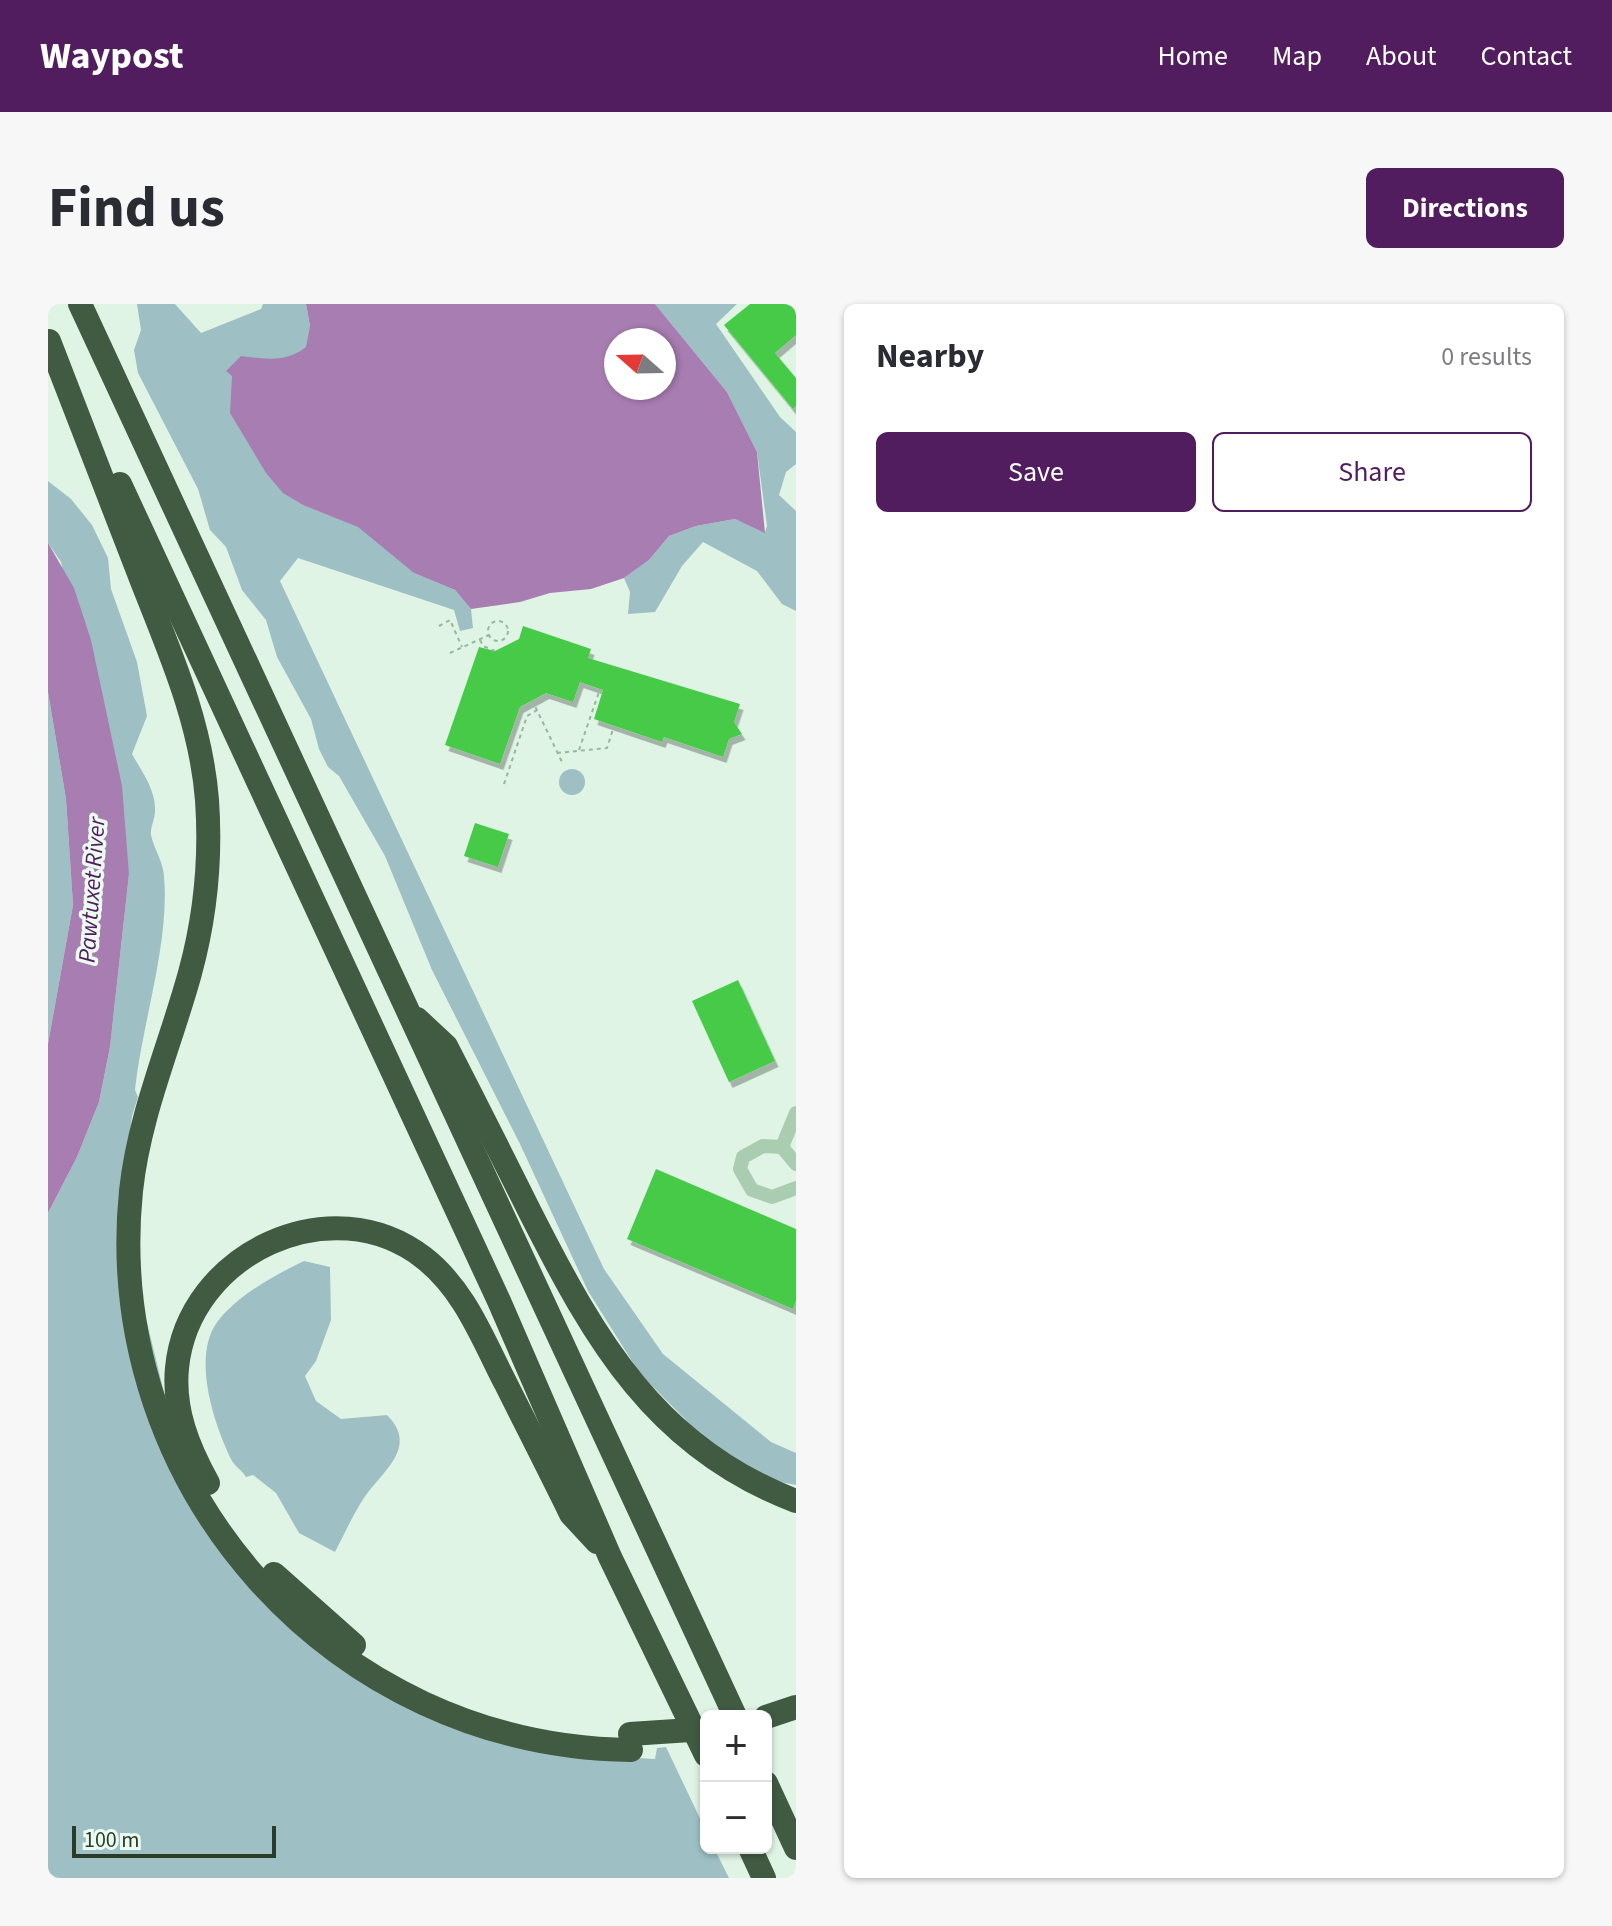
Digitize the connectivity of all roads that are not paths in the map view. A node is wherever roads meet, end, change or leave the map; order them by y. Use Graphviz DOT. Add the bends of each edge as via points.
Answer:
graph roads {
  1 [pos="80,304"];
  2 [pos="48,340"];
  3 [pos="408,1011"];
  4 [pos="795,1116"];
  5 [pos="782,1147"];
  6 [pos="796,1164"];
  7 [pos="796,1188"];
  8 [pos="796,1501"];
  9 [pos="610,1557"];
  10 [pos="732,1710"];
  11 [pos="700,1730"];
  12 [pos="631,1742"];
  13 [pos="700,1743"];
  14 [pos="700,1745"];
  15 [pos="772,1796"];
  16 [pos="796,1848"];
  17 [pos="753,1854"];
  18 [pos="764,1878"];
  1 -- 3 [label="highway"];
  2 -- 9 [label="highway" via="202,657 499,1301"];
  2 -- 12 [label="highway" via="179,674 205,776 208,852 199,928 143,1123 129,1215 137,1336 171,1446 216,1527 252,1574 292,1617 357,1667 423,1703 496,1730 567,1745"];
  3 -- 8 [label="highway" via="446,1046 569,1288 619,1368 704,1451 755,1484"];
  3 -- 10 [label="highway"];
  4 -- 5 [label="street"];
  5 -- 6 [label="street"];
  5 -- 7 [label="street" via="763,1146 743,1157 740,1169 752,1190 772,1197"];
  9 -- 12 [label="highway" via="571,1514 465,1304 448,1280 415,1251 360,1230 294,1233 235,1262 201,1301 185,1332 177,1367 180,1420 212,1490 283,1584 343,1637 431,1688 529,1722"];
  9 -- 13 [label="highway"];
  11 -- 12 [label="highway, bridge"];
  12 -- 14 [label="highway"];
  15 -- 16 [label="highway"];
  17 -- 18 [label="highway"];
}
